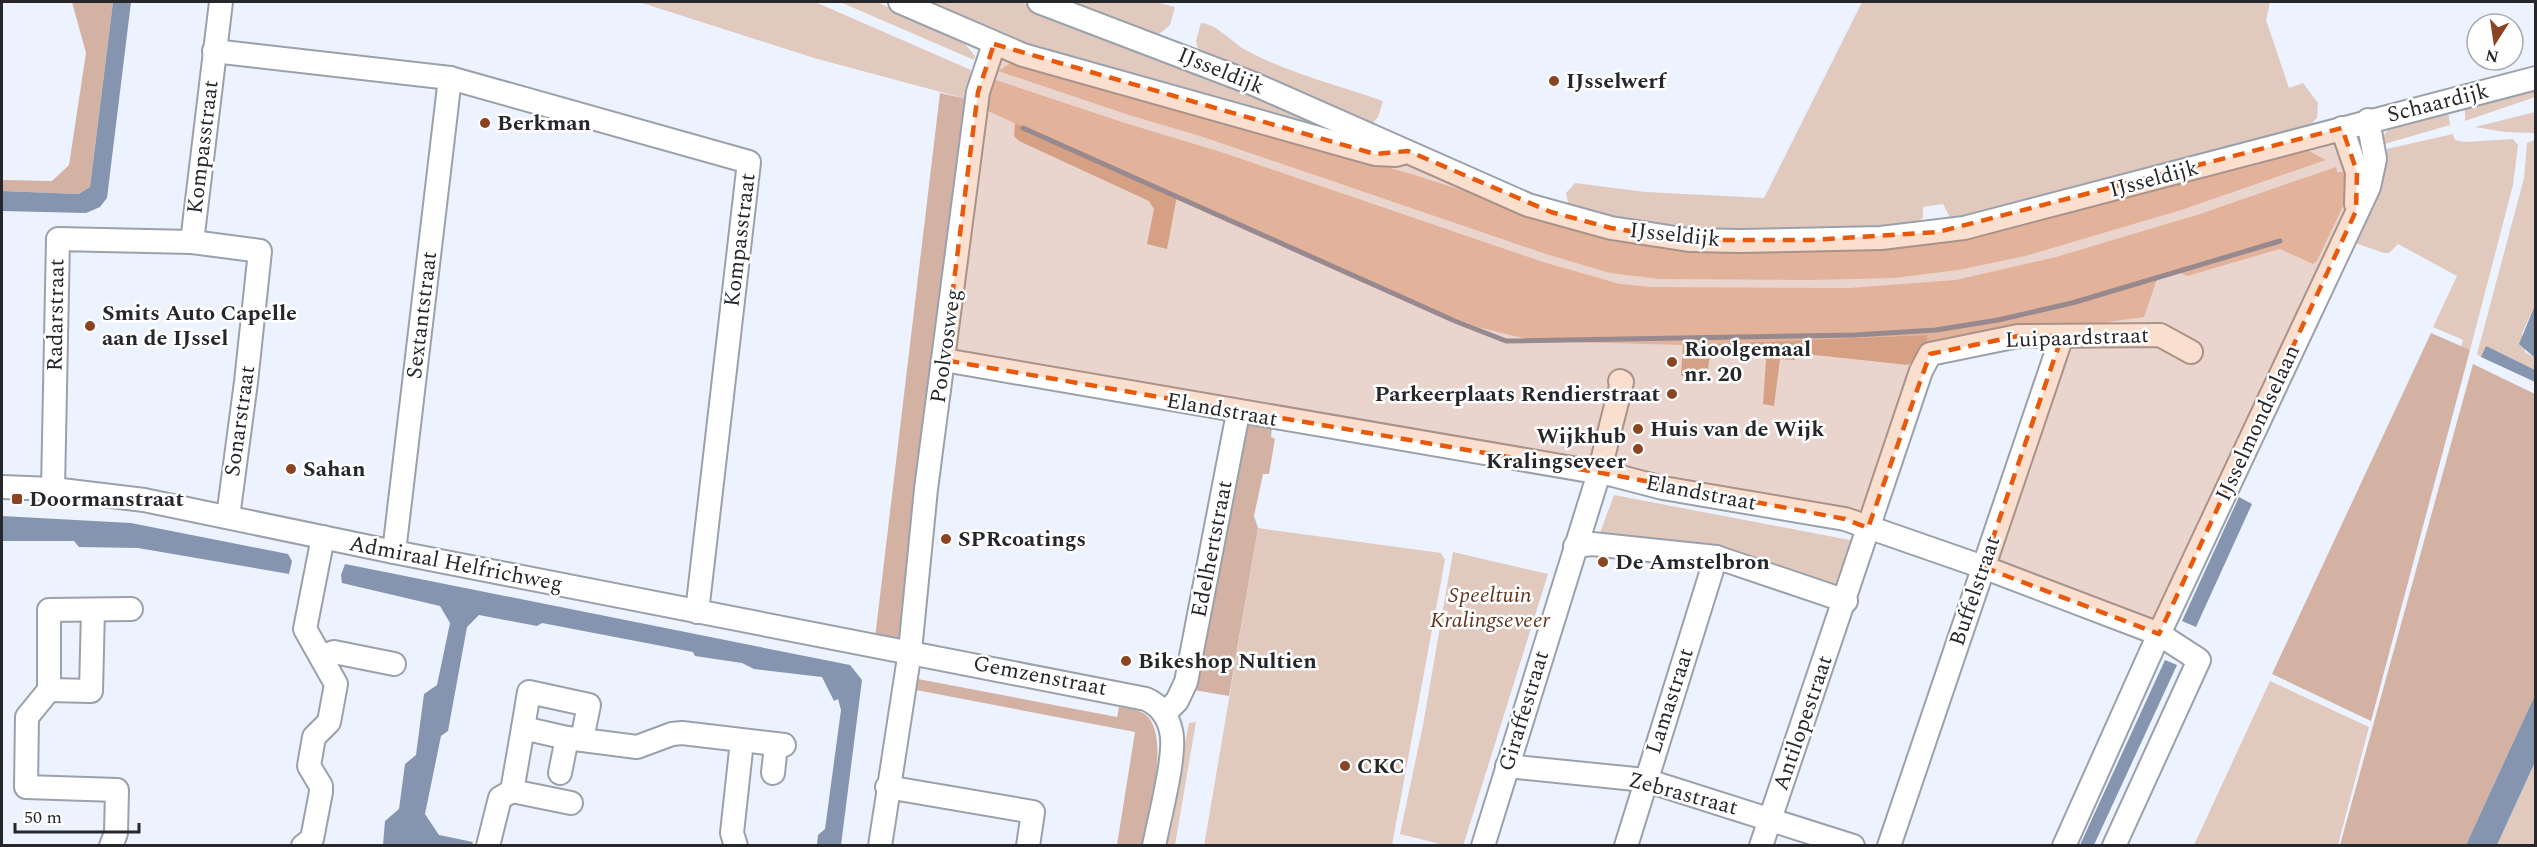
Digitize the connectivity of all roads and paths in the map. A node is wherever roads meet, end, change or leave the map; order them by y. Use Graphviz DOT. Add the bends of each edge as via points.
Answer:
graph roads {
  1 [pos="221,2"];
  2 [pos="900,2"];
  3 [pos="1039,2"];
  4 [pos="994,44"];
  5 [pos="214,51"];
  6 [pos="450,78"];
  7 [pos="2535,78"];
  8 [pos="2368,120"];
  9 [pos="2342,128"];
  10 [pos="1408,152"];
  11 [pos="2356,211"];
  12 [pos="192,242"];
  13 [pos="2062,336"];
  14 [pos="2191,352"];
  15 [pos="944,360"];
  16 [pos="1620,381"];
  17 [pos="1238,413"];
  18 [pos="1599,473"];
  19 [pos="2,487"];
  20 [pos="53,489"];
  21 [pos="228,517"];
  22 [pos="1868,528"];
  23 [pos="323,537"];
  24 [pos="1575,546"];
  25 [pos="394,552"];
  26 [pos="1716,557"];
  27 [pos="1983,567"];
  28 [pos="1846,601"];
  29 [pos="93,609"];
  30 [pos="131,609"];
  31 [pos="697,612"];
  32 [pos="2159,634"];
  33 [pos="910,651"];
  34 [pos="321,657"];
  35 [pos="394,664"];
  36 [pos="49,690"];
  37 [pos="1164,714"];
  38 [pos="524,728"];
  39 [pos="574,738"];
  40 [pos="742,741"];
  41 [pos="1507,766"];
  42 [pos="560,772"];
  43 [pos="773,773"];
  44 [pos="1645,780"];
  45 [pos="887,787"];
  46 [pos="512,790"];
  47 [pos="571,803"];
  48 [pos="1770,819"];
  49 [pos="111,846"];
  50 [pos="303,846"];
  51 [pos="488,846"];
  52 [pos="736,846"];
  53 [pos="880,846"];
  54 [pos="1028,846"];
  55 [pos="1154,846"];
  56 [pos="1483,846"];
  57 [pos="1626,846"];
  58 [pos="1761,846"];
  59 [pos="1853,846"];
  60 [pos="1889,846"];
  61 [pos="2064,846"];
  62 [pos="2114,846"];
  1 -- 5 [label="street, Kompasstraat"];
  2 -- 4 [label="street"];
  3 -- 10 [label="street, IJsseldijk" via="1233,75"];
  4 -- 10 [label="street" via="1376,154"];
  4 -- 15 [label="street, Poolvosweg" via="978,92"];
  5 -- 6 [label="street, Kompasstraat"];
  5 -- 12 [label="street, Kompasstraat"];
  6 -- 25 [label="street, Sextantstraat"];
  6 -- 31 [label="street, Kompasstraat" via="749,162"];
  7 -- 8 [label="street, Schaardijk"];
  8 -- 9 [label="street, Schaardijk"];
  8 -- 11 [label="street, IJsselmondselaan" via="2375,166"];
  9 -- 10 [label="street, IJsseldijk" via="1964,228 1907,236 1822,240 1689,240 1611,228 1528,205"];
  9 -- 11 [label="street, IJsselmondselaan" via="2357,172"];
  11 -- 32 [label="street, IJsselmondselaan"];
  12 -- 20 [label="street, Radarstraat" via="58,239"];
  12 -- 21 [label="street, Sonarstraat" via="260,251"];
  13 -- 14 [label="street, Luipaardstraat" via="2160,335"];
  13 -- 22 [label="street, Luipaardstraat" via="2018,336 1930,354"];
  13 -- 27 [label="street, Buffelstraat"];
  15 -- 17 [label="street, Elandstraat"];
  15 -- 33 [label="street, Poolvosweg"];
  16 -- 18 [label="street, Giraffestraat"];
  17 -- 18 [label="street, Elandstraat"];
  17 -- 37 [label="street, Edelhertstraat" via="1186,682"];
  18 -- 22 [label="street, Elandstraat" via="1845,519"];
  18 -- 24 [label="street, Giraffestraat"];
  19 -- 20 [label="street, Admiraal Helfrichweg"];
  20 -- 21 [label="street, Admiraal Helfrichweg" via="144,500"];
  21 -- 23 [label="street, Admiraal Helfrichweg"];
  22 -- 27 [label="street, Elandstraat"];
  22 -- 28 [label="street, Antilopestraat"];
  23 -- 25 [label="street, Admiraal Helfrichweg"];
  23 -- 34 [label="street" via="305,626"];
  24 -- 26 [label="street" via="1592,544"];
  24 -- 41 [label="street, Giraffestraat"];
  25 -- 31 [label="street, Admiraal Helfrichweg"];
  26 -- 28 [label="street"];
  26 -- 44 [label="street, Lamastraat"];
  27 -- 32 [label="street, Elandstraat"];
  27 -- 60 [label="street, Buffelstraat"];
  28 -- 48 [label="street, Antilopestraat"];
  29 -- 30 [label="street"];
  29 -- 36 [label="street" via="49,610"];
  29 -- 36 [label="street" via="91,691"];
  31 -- 33 [label="street, Admiraal Helfrichweg"];
  32 -- 61 [label="street, IJsselmondselaan"];
  32 -- 62 [label="street" via="2199,660"];
  33 -- 37 [label="street, Gemzenstraat" via="1117,691 1155,703"];
  33 -- 45 [label="street, Poolvosweg"];
  34 -- 35 [label="street" via="334,652"];
  34 -- 50 [label="street" via="336,684 329,722 314,737 309,766 321,792 312,839"];
  36 -- 49 [label="street" via="27,717 26,787 117,790 116,833"];
  37 -- 55 [label="street" via="1173,742"];
  38 -- 39 [label="street"];
  38 -- 39 [label="street" via="529,692 589,705"];
  38 -- 46 [label="street"];
  39 -- 40 [label="street" via="637,747 672,734"];
  39 -- 42 [label="street"];
  40 -- 43 [label="street" via="780,745"];
  40 -- 52 [label="street" via="732,833"];
  41 -- 44 [label="street, Zebrastraat"];
  41 -- 56 [label="street, Giraffestraat"];
  44 -- 48 [label="street, Zebrastraat"];
  44 -- 57 [label="street, Lamastraat"];
  45 -- 53 [label="street, Poolvosweg"];
  45 -- 54 [label="street" via="1033,812"];
  46 -- 47 [label="street"];
  46 -- 51 [label="street" via="500,798"];
  48 -- 58 [label="street, Antilopestraat"];
  48 -- 59 [label="street, Zebrastraat"];
}
